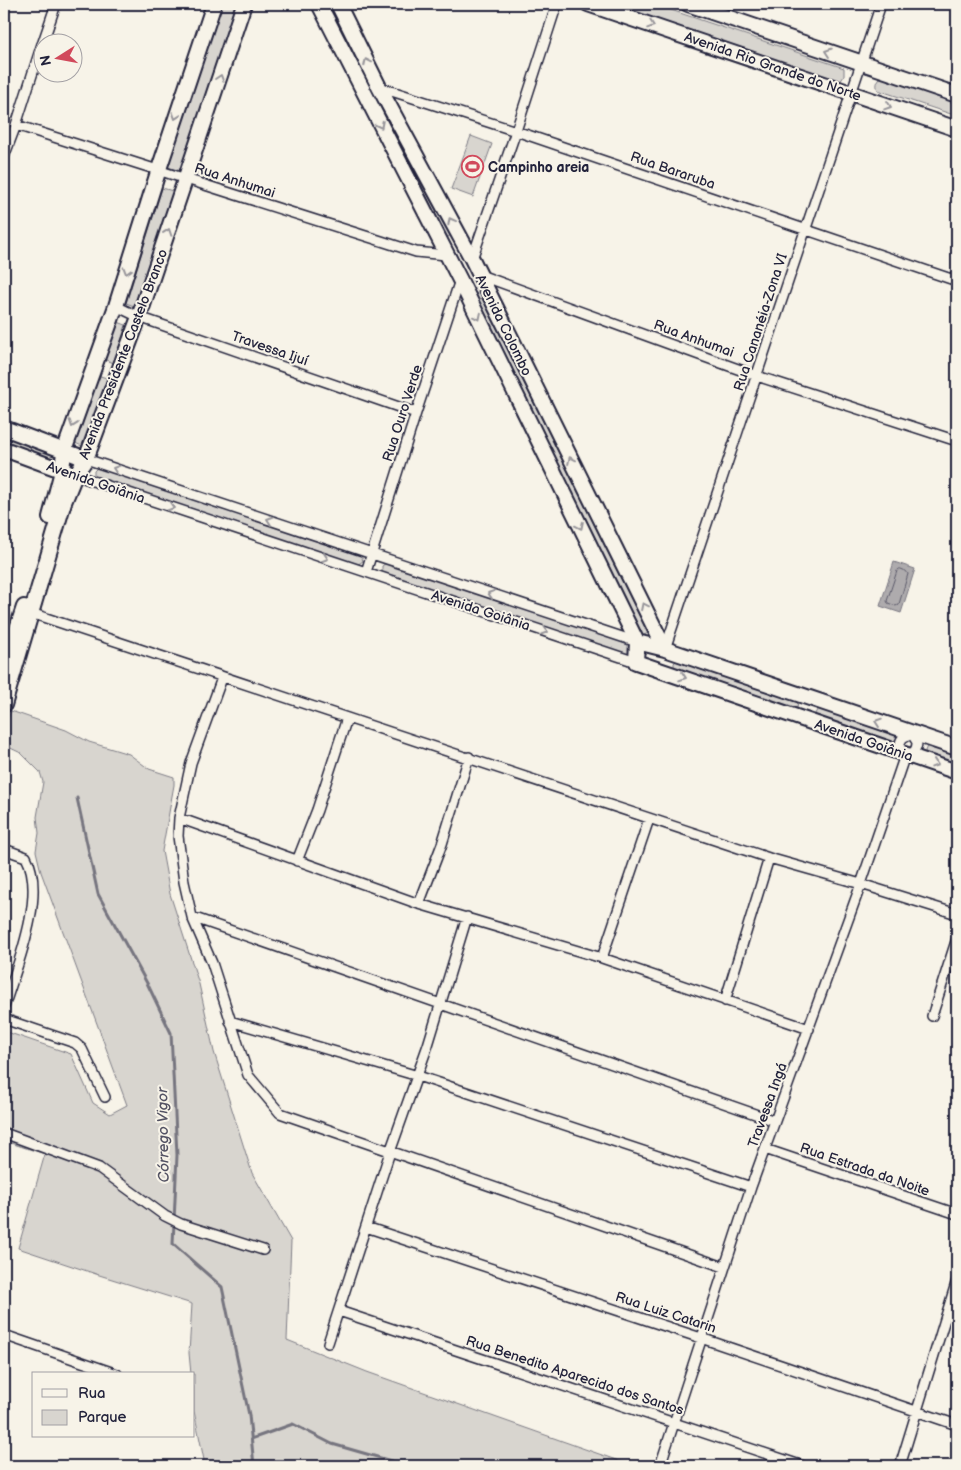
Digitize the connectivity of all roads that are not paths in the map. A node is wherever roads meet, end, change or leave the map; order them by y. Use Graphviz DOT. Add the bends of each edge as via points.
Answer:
graph roads {
  1 [pos="56,4"];
  2 [pos="214,4"];
  3 [pos="244,4"];
  4 [pos="319,4"];
  5 [pos="338,4"];
  6 [pos="557,4"];
  7 [pos="588,4"];
  8 [pos="688,4"];
  9 [pos="881,4"];
  10 [pos="47,32"];
  11 [pos="860,63"];
  12 [pos="32,76"];
  13 [pos="379,87"];
  14 [pos="850,93"];
  15 [pos="957,95"];
  16 [pos="16,125"];
  17 [pos="957,129"];
  18 [pos="516,131"];
  19 [pos="4,157"];
  20 [pos="158,169"];
  21 [pos="186,179"];
  22 [pos="805,230"];
  23 [pos="465,246"];
  24 [pos="446,255"];
  25 [pos="472,259"];
  26 [pos="480,275"];
  27 [pos="460,280"];
  28 [pos="957,281"];
  29 [pos="116,306"];
  30 [pos="139,317"];
  31 [pos="94,364"];
  32 [pos="117,373"];
  33 [pos="757,376"];
  34 [pos="416,413"];
  35 [pos="4,428"];
  36 [pos="957,441"];
  37 [pos="4,449"];
  38 [pos="64,451"];
  39 [pos="86,458"];
  40 [pos="68,473"];
  41 [pos="372,554"];
  42 [pos="366,572"];
  43 [pos="27,612"];
  44 [pos="637,642"];
  45 [pos="7,645"];
  46 [pos="665,650"];
  47 [pos="636,662"];
  48 [pos="4,668"];
  49 [pos="662,670"];
  50 [pos="222,678"];
  51 [pos="809,698"];
  52 [pos="4,705"];
  53 [pos="348,718"];
  54 [pos="802,718"];
  55 [pos="912,734"];
  56 [pos="957,748"];
  57 [pos="905,755"];
  58 [pos="469,758"];
  59 [pos="957,772"];
  60 [pos="179,818"];
  61 [pos="649,819"];
  62 [pos="4,849"];
  63 [pos="769,858"];
  64 [pos="297,860"];
  65 [pos="861,884"];
  66 [pos="419,904"];
  67 [pos="957,914"];
  68 [pos="192,917"];
  69 [pos="467,917"];
  70 [pos="957,938"];
  71 [pos="602,958"];
  72 [pos="725,1001"];
  73 [pos="440,1004"];
  74 [pos="4,1007"];
  75 [pos="932,1016"];
  76 [pos="4,1019"];
  77 [pos="230,1021"];
  78 [pos="809,1029"];
  79 [pos="418,1076"];
  80 [pos="105,1097"];
  81 [pos="775,1121"];
  82 [pos="4,1133"];
  83 [pos="765,1150"];
  84 [pos="390,1152"];
  85 [pos="751,1187"];
  86 [pos="957,1214"];
  87 [pos="366,1227"];
  88 [pos="263,1250"];
  89 [pos="724,1267"];
  90 [pos="957,1280"];
  91 [pos="339,1311"];
  92 [pos="4,1335"];
  93 [pos="701,1338"];
  94 [pos="328,1342"];
  95 [pos="111,1372"];
  96 [pos="917,1411"];
  97 [pos="674,1422"];
  98 [pos="957,1425"];
  99 [pos="660,1466"];
  100 [pos="803,1466"];
  101 [pos="900,1466"];
  1 -- 10 [label="street"];
  2 -- 20 [label="street, Avenida Presidente Castelo Branco, one-way"];
  21 -- 3 [label="street, Avenida Presidente Castelo Branco, one-way"];
  4 -- 24 [label="street, Avenida Colombo, one-way"];
  13 -- 5 [label="street, Avenida Colombo, one-way"];
  6 -- 18 [label="street"];
  7 -- 14 [label="street, Avenida Rio Grande do Norte, one-way"];
  11 -- 8 [label="street, one-way"];
  9 -- 11 [label="street, Rua Cananéia-Zona VI"];
  11 -- 14 [label="street, Rua Cananéia-Zona VI"];
  11 -- 15 [label="street"];
  12 -- 16 [label="street"];
  13 -- 18 [label="street, Rua Bararuba"];
  23 -- 13 [label="street, Avenida Colombo, one-way"];
  14 -- 17 [label="street, Avenida Rio Grande do Norte, one-way"];
  14 -- 22 [label="street, Rua Cananéia-Zona VI"];
  16 -- 19 [label="street"];
  16 -- 20 [label="street, Rua Anhumai"];
  18 -- 22 [label="street, Rua Bararuba"];
  18 -- 25 [label="street"];
  20 -- 21 [label="street, Rua Anhumai"];
  20 -- 29 [label="street, Avenida Presidente Castelo Branco, one-way"];
  21 -- 24 [label="street, Rua Anhumai" via="416,252"];
  30 -- 21 [label="street, Avenida Presidente Castelo Branco, one-way"];
  22 -- 28 [label="street, Rua Bararuba"];
  22 -- 33 [label="street, Rua Cananéia-Zona VI"];
  23 -- 24 [label="street" via="454,247"];
  23 -- 25 [label="street, Avenida Colombo"];
  24 -- 27 [label="street, Avenida Colombo"];
  25 -- 26 [label="street, Avenida Colombo"];
  26 -- 27 [label="street" via="473,280"];
  26 -- 33 [label="street, Rua Anhumai"];
  46 -- 26 [label="street, Avenida Colombo, one-way"];
  27 -- 34 [label="street, Rua Ouro Verde"];
  27 -- 44 [label="street, Avenida Colombo, one-way"];
  29 -- 30 [label="street, Travessa Ijuí"];
  29 -- 31 [label="street, Avenida Presidente Castelo Branco"];
  30 -- 32 [label="street, Avenida Presidente Castelo Branco"];
  30 -- 34 [label="street, Travessa Ijuí"];
  31 -- 32 [label="street"];
  31 -- 38 [label="street, Avenida Presidente Castelo Branco, one-way"];
  32 -- 39 [label="street, Avenida Presidente Castelo Branco"];
  33 -- 36 [label="street, Rua Anhumai"];
  33 -- 46 [label="street, Rua Cananéia-Zona VI"];
  34 -- 41 [label="street, Rua Ouro Verde"];
  35 -- 38 [label="street, Avenida Goiânia"];
  37 -- 40 [label="street, Avenida Goiânia"];
  38 -- 39 [label="street, Avenida Goiânia"];
  38 -- 40 [label="street, Avenida Presidente Castelo Branco"];
  39 -- 40 [label="street, Avenida Presidente Castelo Branco"];
  41 -- 39 [label="street, Avenida Goiânia, one-way"];
  40 -- 42 [label="street, Avenida Goiânia, one-way"];
  40 -- 43 [label="street, Avenida Presidente Castelo Branco"];
  41 -- 42 [label="street, Rua Ouro Verde"];
  44 -- 41 [label="street, Avenida Goiânia, one-way"];
  42 -- 47 [label="street, Avenida Goiânia, one-way"];
  43 -- 45 [label="street, Avenida Presidente Castelo Branco"];
  43 -- 50 [label="street"];
  43 -- 52 [label="street, Avenida Presidente Castelo Branco"];
  44 -- 46 [label="street, Avenida Goiânia"];
  44 -- 47 [label="street"];
  45 -- 48 [label="street, Avenida Presidente Castelo Branco"];
  46 -- 49 [label="street"];
  46 -- 51 [label="street, Avenida Goiânia"];
  47 -- 49 [label="street, Avenida Goiânia"];
  49 -- 54 [label="street, Avenida Goiânia, one-way"];
  50 -- 53 [label="street"];
  50 -- 60 [label="street" via="191,763"];
  51 -- 54 [label="street"];
  55 -- 51 [label="street, Avenida Goiânia, one-way"];
  53 -- 58 [label="street"];
  53 -- 64 [label="street"];
  54 -- 57 [label="street, Avenida Goiânia"];
  55 -- 56 [label="street, Avenida Goiânia"];
  55 -- 57 [label="street" via="917,742 916,749"];
  55 -- 57 [label="street" via="900,740 900,749"];
  57 -- 59 [label="street, Avenida Goiânia, one-way"];
  57 -- 65 [label="street, Travessa Ingá"];
  58 -- 61 [label="street"];
  58 -- 66 [label="street"];
  60 -- 64 [label="street"];
  60 -- 68 [label="street" via="182,873"];
  61 -- 63 [label="street"];
  61 -- 71 [label="street"];
  62 -- 74 [label="street" via="26,857 33,876 32,916"];
  63 -- 65 [label="street"];
  63 -- 72 [label="street"];
  64 -- 66 [label="street"];
  65 -- 67 [label="street"];
  65 -- 78 [label="street, Travessa Ingá"];
  66 -- 69 [label="street"];
  68 -- 73 [label="street"];
  68 -- 77 [label="street" via="212,963"];
  69 -- 71 [label="street"];
  69 -- 73 [label="street"];
  70 -- 75 [label="street"];
  71 -- 72 [label="street"];
  72 -- 78 [label="street"];
  73 -- 79 [label="street"];
  73 -- 81 [label="street"];
  76 -- 80 [label="street" via="75,1043 82,1049"];
  77 -- 79 [label="street"];
  77 -- 84 [label="street" via="248,1075 280,1113"];
  78 -- 81 [label="street, Travessa Ingá"];
  79 -- 84 [label="street"];
  79 -- 85 [label="street"];
  81 -- 83 [label="street, Travessa Ingá"];
  82 -- 88 [label="street" via="99,1168 181,1224"];
  83 -- 85 [label="street, Travessa Ingá"];
  83 -- 86 [label="street, Rua Estrada da Noite"];
  84 -- 87 [label="street"];
  84 -- 89 [label="street"];
  85 -- 89 [label="street, Travessa Ingá"];
  87 -- 91 [label="street"];
  87 -- 93 [label="street, Rua Luiz Catarin"];
  89 -- 93 [label="street, Travessa Ingá"];
  90 -- 96 [label="street"];
  91 -- 94 [label="street"];
  91 -- 97 [label="street, Rua Benedito Aparecido dos Santos"];
  92 -- 95 [label="street"];
  93 -- 96 [label="street, Rua Luiz Catarin"];
  93 -- 97 [label="street, Travessa Ingá"];
  96 -- 98 [label="street, Rua Luiz Catarin"];
  96 -- 101 [label="street"];
  97 -- 99 [label="street, Travessa Ingá"];
  97 -- 100 [label="street, Rua Benedito Aparecido dos Santos"];
}
